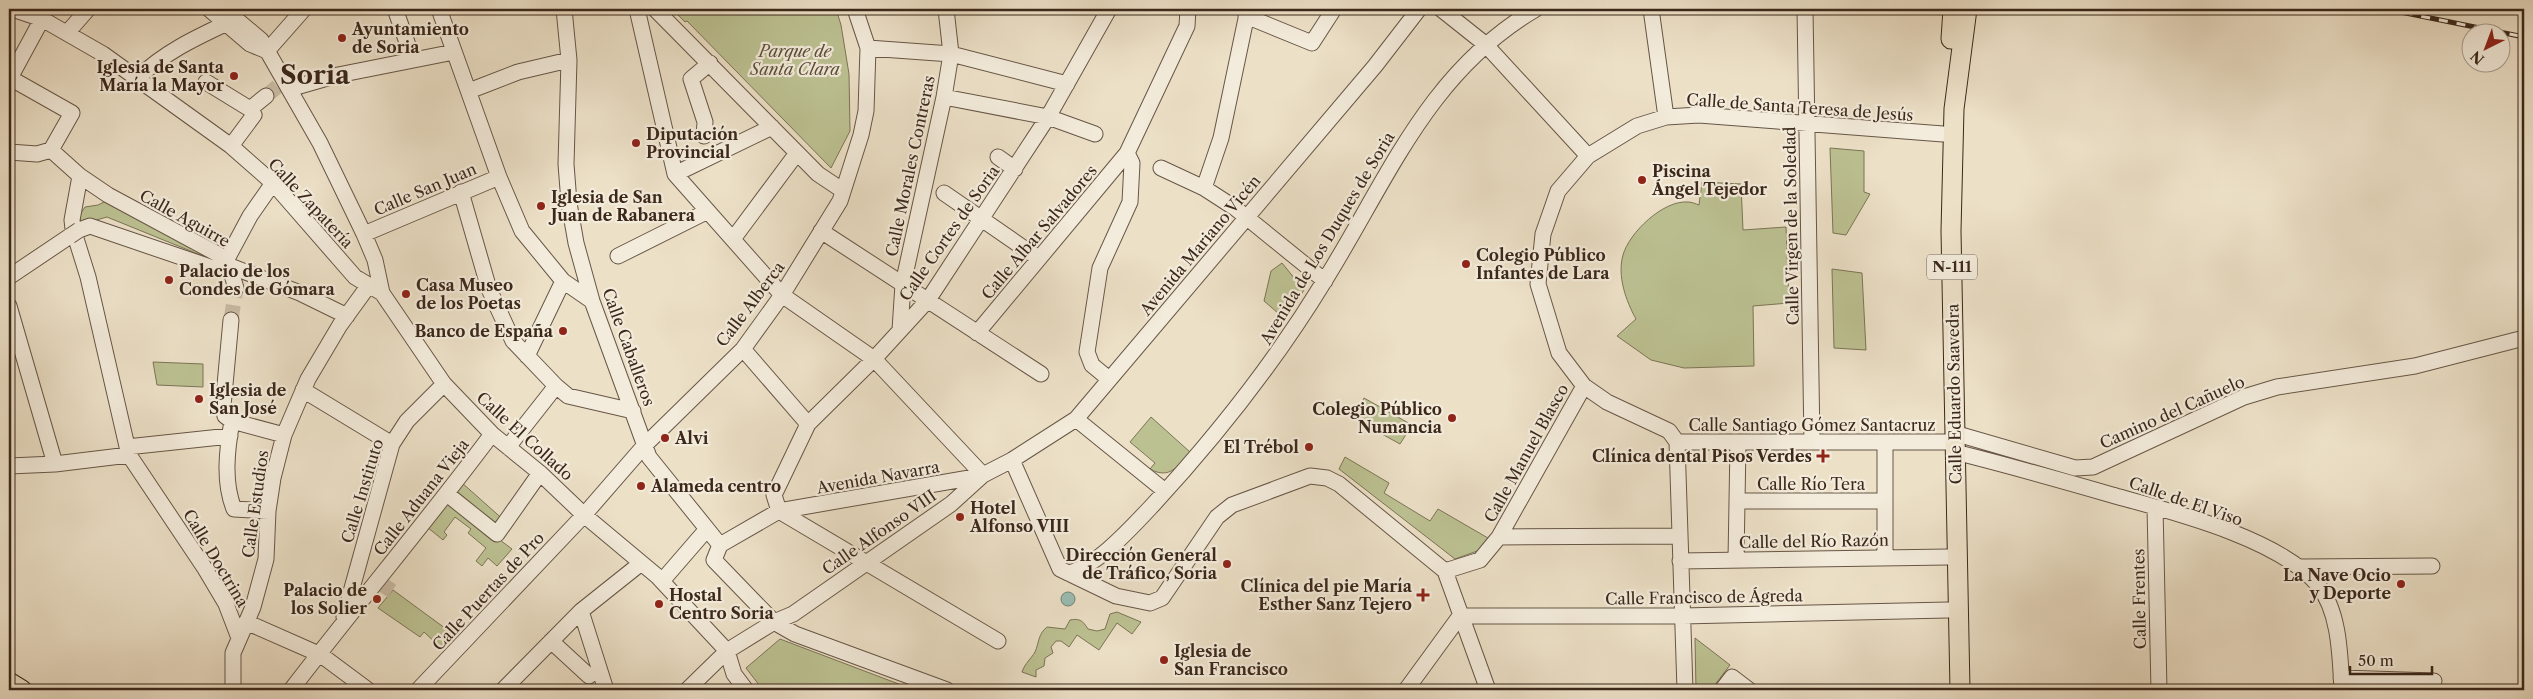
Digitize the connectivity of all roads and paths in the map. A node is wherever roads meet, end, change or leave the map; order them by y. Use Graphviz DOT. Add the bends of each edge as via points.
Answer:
graph roads {
  1 [pos="88,9"];
  2 [pos="209,9"];
  3 [pos="304,9"];
  4 [pos="395,9"];
  5 [pos="438,9"];
  6 [pos="564,9"];
  7 [pos="637,9"];
  8 [pos="655,9"];
  9 [pos="855,9"];
  10 [pos="946,9"];
  11 [pos="1188,9"];
  12 [pos="1334,9"];
  13 [pos="1418,9"];
  14 [pos="1442,9"];
  15 [pos="1536,9"];
  16 [pos="1651,9"];
  17 [pos="1805,9"];
  18 [pos="1953,9"];
  19 [pos="1967,9"];
  20 [pos="20,10"];
  21 [pos="1102,12"];
  22 [pos="1242,15"];
  23 [pos="224,16"];
  24 [pos="42,20"];
  25 [pos="667,20"];
  26 [pos="644,31"];
  27 [pos="67,33"];
  28 [pos="1485,44"];
  29 [pos="264,45"];
  30 [pos="868,48"];
  31 [pos="454,52"];
  32 [pos="950,54"];
  33 [pos="413,59"];
  34 [pos="569,60"];
  35 [pos="710,63"];
  36 [pos="1953,72"];
  37 [pos="138,78"];
  38 [pos="206,82"];
  39 [pos="1067,84"];
  40 [pos="284,85"];
  41 [pos="469,91"];
  42 [pos="266,96"];
  43 [pos="944,97"];
  44 [pos="250,109"];
  45 [pos="1048,116"];
  46 [pos="1666,117"];
  47 [pos="1807,124"];
  48 [pos="772,127"];
  49 [pos="1095,134"];
  50 [pos="1943,134"];
  51 [pos="704,136"];
  52 [pos="231,146"];
  53 [pos="51,150"];
  54 [pos="9,152"];
  55 [pos="797,153"];
  56 [pos="1127,153"];
  57 [pos="1588,156"];
  58 [pos="998,158"];
  59 [pos="1161,168"];
  60 [pos="1015,169"];
  61 [pos="675,174"];
  62 [pos="80,176"];
  63 [pos="499,177"];
  64 [pos="273,183"];
  65 [pos="1204,188"];
  66 [pos="842,190"];
  67 [pos="461,192"];
  68 [pos="944,192"];
  69 [pos="708,211"];
  70 [pos="981,218"];
  71 [pos="1245,218"];
  72 [pos="73,229"];
  73 [pos="821,231"];
  74 [pos="364,234"];
  75 [pos="733,239"];
  76 [pos="618,256"];
  77 [pos="1038,258"];
  78 [pos="228,263"];
  79 [pos="9,277"];
  80 [pos="563,281"];
  81 [pos="1325,281"];
  82 [pos="903,284"];
  83 [pos="369,285"];
  84 [pos="236,288"];
  85 [pos="382,293"];
  86 [pos="782,295"];
  87 [pos="928,300"];
  88 [pos="592,301"];
  89 [pos="9,306"];
  90 [pos="231,320"];
  91 [pos="343,320"];
  92 [pos="900,330"];
  93 [pos="978,333"];
  94 [pos="2524,338"];
  95 [pos="742,348"];
  96 [pos="527,356"];
  97 [pos="874,359"];
  98 [pos="1041,374"];
  99 [pos="1109,379"];
  100 [pos="444,384"];
  101 [pos="556,386"];
  102 [pos="1584,386"];
  103 [pos="303,390"];
  104 [pos="633,411"];
  105 [pos="1076,419"];
  106 [pos="808,424"];
  107 [pos="231,429"];
  108 [pos="492,434"];
  109 [pos="284,435"];
  110 [pos="1677,442"];
  111 [pos="1812,442"];
  112 [pos="1885,442"];
  113 [pos="1952,442"];
  114 [pos="1738,443"];
  115 [pos="392,444"];
  116 [pos="508,447"];
  117 [pos="128,451"];
  118 [pos="647,451"];
  119 [pos="1012,460"];
  120 [pos="55,464"];
  121 [pos="9,466"];
  122 [pos="540,473"];
  123 [pos="983,475"];
  124 [pos="1165,491"];
  125 [pos="447,494"];
  126 [pos="1885,501"];
  127 [pos="1737,502"];
  128 [pos="2155,507"];
  129 [pos="268,511"];
  130 [pos="779,512"];
  131 [pos="584,515"];
  132 [pos="707,528"];
  133 [pos="1680,536"];
  134 [pos="1499,537"];
  135 [pos="720,545"];
  136 [pos="1948,557"];
  137 [pos="1885,558"];
  138 [pos="1680,560"];
  139 [pos="1736,560"];
  140 [pos="640,564"];
  141 [pos="866,564"];
  142 [pos="2432,566"];
  143 [pos="2301,567"];
  144 [pos="1445,571"];
  145 [pos="1068,573"];
  146 [pos="659,579"];
  147 [pos="1948,610"];
  148 [pos="793,614"];
  149 [pos="578,615"];
  150 [pos="1460,616"];
  151 [pos="1682,616"];
  152 [pos="246,622"];
  153 [pos="774,622"];
  154 [pos="342,624"];
  155 [pos="795,634"];
  156 [pos="239,638"];
  157 [pos="998,641"];
  158 [pos="551,642"];
  159 [pos="321,655"];
  160 [pos="724,655"];
  161 [pos="589,676"];
  162 [pos="2434,681"];
  163 [pos="9,682"];
  164 [pos="2341,684"];
  165 [pos="22,690"];
  166 [pos="233,690"];
  167 [pos="292,690"];
  168 [pos="368,690"];
  169 [pos="418,690"];
  170 [pos="503,690"];
  171 [pos="606,690"];
  172 [pos="688,690"];
  173 [pos="746,690"];
  174 [pos="947,690"];
  175 [pos="1406,690"];
  176 [pos="1488,690"];
  177 [pos="1685,690"];
  178 [pos="1722,690"];
  179 [pos="1749,690"];
  180 [pos="1950,690"];
  181 [pos="1960,690"];
  182 [pos="2159,690"];
  1 -- 27 [label="street"];
  2 -- 23 [label="street"];
  3 -- 29 [label="street"];
  4 -- 33 [label="street"];
  5 -- 31 [label="street"];
  6 -- 34 [label="street, Calle Caballeros"];
  7 -- 26 [label="street"];
  8 -- 25 [label="street"];
  9 -- 30 [label="street"];
  10 -- 32 [label="street, Calle Morales Contreras"];
  11 -- 56 [label="street, Calle Albar Salvadores" via="1187,26"];
  12 -- 22 [label="street" via="1312,44"];
  13 -- 71 [label="street, Avenida Mariano Vicén" via="1375,66"];
  14 -- 28 [label="street"];
  15 -- 28 [label="street, Avenida de Los Duques de Soria"];
  16 -- 46 [label="street"];
  17 -- 47 [label="street, Calle Virgen de la Soledad"];
  18 -- 36 [label="main road, Calle Eduardo Saavedra / N-111"];
  19 -- 36 [label="main road, Calle Eduardo Saavedra"];
  20 -- 24 [label="street, Calle Zapatería"];
  21 -- 39 [label="street, Calle Cortes de Soria"];
  22 -- 65 [label="street" via="1224,81 1226,112"];
  23 -- 29 [label="street"];
  23 -- 37 [label="street" via="158,60"];
  24 -- 27 [label="street, Calle Zapatería"];
  24 -- 53 [label="street" via="10,78 72,113"];
  25 -- 26 [label="street"];
  25 -- 35 [label="street"];
  26 -- 61 [label="street"];
  27 -- 37 [label="street, Calle Zapatería"];
  28 -- 57 [label="street"];
  28 -- 81 [label="street, Avenida de Los Duques de Soria" via="1470,57 1418,120"];
  29 -- 40 [label="street, Calle El Collado"];
  30 -- 32 [label="street"];
  30 -- 66 [label="street, Calle Alberca" via="866,111"];
  31 -- 33 [label="street"];
  31 -- 41 [label="street"];
  32 -- 39 [label="street"];
  32 -- 43 [label="street, Calle Morales Contreras"];
  33 -- 40 [label="street"];
  34 -- 41 [label="street" via="518,72"];
  34 -- 88 [label="street, Calle Caballeros" via="566,164 569,203"];
  35 -- 48 [label="street"];
  35 -- 51 [label="street" via="691,79 705,122"];
  36 -- 50 [label="main road, Calle Eduardo Saavedra"];
  36 -- 113 [label="main road, Calle Eduardo Saavedra / N-111"];
  37 -- 52 [label="street, Calle Zapatería"];
  38 -- 44 [label="street"];
  39 -- 45 [label="street, Calle Cortes de Soria"];
  40 -- 74 [label="street, Calle El Collado" via="320,143"];
  41 -- 63 [label="street"];
  42 -- 44 [label="street"];
  43 -- 45 [label="street"];
  43 -- 82 [label="street, Calle Morales Contreras"];
  44 -- 52 [label="street" via="254,115"];
  45 -- 49 [label="street"];
  45 -- 60 [label="street, Calle Cortes de Soria"];
  46 -- 47 [label="street, Calle de Santa Teresa de Jesús" via="1699,114"];
  46 -- 57 [label="street, Calle de Santa Teresa de Jesús" via="1637,126"];
  47 -- 50 [label="street, Calle de Santa Teresa de Jesús"];
  47 -- 111 [label="street, Calle Virgen de la Soledad"];
  48 -- 55 [label="street"];
  48 -- 61 [label="street"];
  50 -- 113 [label="main road, Calle Eduardo Saavedra"];
  52 -- 64 [label="street, Calle Zapatería"];
  53 -- 54 [label="street" via="37,154"];
  53 -- 62 [label="street, Calle Aguirre"];
  55 -- 66 [label="street" via="818,174"];
  55 -- 75 [label="street"];
  56 -- 77 [label="street, Calle Albar Salvadores"];
  56 -- 99 [label="street" via="1132,163 1130,202 1100,268 1087,352 1092,366"];
  57 -- 102 [label="street, Calle de Santa Teresa de Jesús" via="1558,191 1543,234 1538,284 1558,353"];
  58 -- 60 [label="street"];
  59 -- 65 [label="street"];
  60 -- 70 [label="street, Calle Cortes de Soria"];
  61 -- 69 [label="street"];
  62 -- 72 [label="street"];
  62 -- 78 [label="street, Calle Aguirre"];
  63 -- 67 [label="street, Calle San Juan"];
  63 -- 80 [label="street" via="522,231"];
  64 -- 78 [label="street" via="250,216"];
  64 -- 83 [label="street, Calle Zapatería" via="354,277"];
  65 -- 71 [label="street"];
  66 -- 73 [label="street, Calle Alberca" via="840,201"];
  67 -- 74 [label="street, Calle San Juan"];
  67 -- 96 [label="street" via="489,289 513,341"];
  68 -- 70 [label="street"];
  69 -- 75 [label="street"];
  69 -- 76 [label="street"];
  70 -- 77 [label="street"];
  70 -- 87 [label="street, Calle Cortes de Soria"];
  71 -- 81 [label="street"];
  71 -- 99 [label="street, Avenida Mariano Vicén"];
  72 -- 78 [label="street" via="90,226 222,271"];
  72 -- 79 [label="street"];
  72 -- 117 [label="street, Calle Doctrina" via="88,277"];
  73 -- 82 [label="street"];
  73 -- 86 [label="street, Calle Alberca"];
  74 -- 85 [label="street, Calle El Collado"];
  75 -- 86 [label="street"];
  77 -- 93 [label="street, Calle Albar Salvadores"];
  78 -- 84 [label="street"];
  78 -- 91 [label="street, Calle Aguirre" via="300,293"];
  80 -- 88 [label="street"];
  80 -- 96 [label="street"];
  81 -- 124 [label="street, Avenida de Los Duques de Soria" via="1270,366"];
  82 -- 87 [label="street"];
  82 -- 92 [label="street, Calle Morales Contreras"];
  83 -- 85 [label="street"];
  83 -- 91 [label="street, Calle Estudios"];
  85 -- 100 [label="street, Calle El Collado"];
  86 -- 95 [label="street, Calle Alberca"];
  86 -- 97 [label="street"];
  87 -- 92 [label="street, Calle Cortes de Soria"];
  87 -- 93 [label="street"];
  88 -- 104 [label="street, Calle Caballeros"];
  89 -- 120 [label="street"];
  90 -- 107 [label="street" via="223,406"];
  91 -- 103 [label="street, Calle Estudios"];
  92 -- 97 [label="street, Calle Cortes de Soria"];
  93 -- 98 [label="street"];
  94 -- 113 [label="street, Camino del Cañuelo" via="2415,366 2277,387 2244,396 2093,467 2074,468"];
  95 -- 106 [label="street"];
  95 -- 118 [label="street, Calle Alberca"];
  96 -- 101 [label="street"];
  97 -- 106 [label="street, Calle Cortes de Soria"];
  97 -- 123 [label="street"];
  99 -- 105 [label="street, Avenida Mariano Vicén"];
  100 -- 108 [label="street, Calle El Collado"];
  100 -- 115 [label="street, Calle Instituto" via="407,421"];
  101 -- 104 [label="street" via="568,396"];
  101 -- 116 [label="street"];
  102 -- 110 [label="street, Calle de Santa Teresa de Jesús" via="1607,402 1669,432"];
  102 -- 134 [label="street, Calle Manuel Blasco"];
  103 -- 109 [label="street, Calle Estudios"];
  103 -- 115 [label="street"];
  104 -- 118 [label="street, Calle Caballeros"];
  105 -- 119 [label="street, Avenida Mariano Vicén"];
  105 -- 124 [label="street"];
  106 -- 130 [label="street, Calle Cortes de Soria" via="774,495"];
  107 -- 109 [label="street"];
  107 -- 117 [label="street"];
  107 -- 129 [label="street" via="228,488 234,509"];
  108 -- 116 [label="street, Calle El Collado"];
  108 -- 125 [label="street, Calle Aduana Vieja"];
  109 -- 129 [label="street, Calle Estudios"];
  110 -- 114 [label="street, Calle Santiago Gómez Santacruz"];
  110 -- 133 [label="street"];
  111 -- 112 [label="street, Calle Santiago Gómez Santacruz"];
  111 -- 114 [label="street, Calle Santiago Gómez Santacruz"];
  112 -- 113 [label="street, Calle Santiago Gómez Santacruz"];
  112 -- 126 [label="street"];
  113 -- 128 [label="street, Calle de El Viso"];
  113 -- 136 [label="main road, Calle Eduardo Saavedra"];
  113 -- 181 [label="main road, Calle Eduardo Saavedra / N-111"];
  114 -- 127 [label="street"];
  115 -- 154 [label="street, Calle Instituto"];
  116 -- 122 [label="street, Calle El Collado"];
  117 -- 120 [label="street"];
  117 -- 156 [label="street, Calle Doctrina" via="226,604"];
  118 -- 131 [label="street, Calle Alberca"];
  118 -- 132 [label="street"];
  119 -- 123 [label="street, Avenida Mariano Vicén"];
  119 -- 145 [label="street" via="1058,565"];
  120 -- 121 [label="street"];
  122 -- 125 [label="street" via="497,534"];
  122 -- 131 [label="street, Calle El Collado"];
  123 -- 130 [label="street, Avenida Navarra"];
  123 -- 141 [label="street, Calle Alfonso VIII" via="951,504"];
  124 -- 145 [label="street, Avenida de Los Duques de Soria" via="1100,555 1082,568"];
  125 -- 154 [label="street, Calle Aduana Vieja" via="380,583"];
  126 -- 127 [label="street, Calle Río Tera"];
  126 -- 137 [label="street"];
  127 -- 139 [label="street"];
  128 -- 143 [label="street, Calle de El Viso" via="2204,522"];
  128 -- 182 [label="street, Calle Frentes"];
  129 -- 152 [label="street, Calle Estudios" via="266,559"];
  130 -- 135 [label="street, Avenida Navarra"];
  130 -- 141 [label="street"];
  131 -- 140 [label="street, Calle El Collado"];
  131 -- 169 [label="street, Calle Puertas de Pro"];
  132 -- 135 [label="street"];
  132 -- 146 [label="street"];
  133 -- 134 [label="street"];
  133 -- 138 [label="street"];
  134 -- 144 [label="street, Calle Manuel Blasco" via="1480,560"];
  135 -- 153 [label="street" via="714,560"];
  136 -- 137 [label="street, Calle del Río Razón"];
  136 -- 147 [label="main road, Calle Eduardo Saavedra"];
  137 -- 139 [label="street, Calle del Río Razón"];
  138 -- 139 [label="street, Calle del Río Razón"];
  138 -- 151 [label="street"];
  140 -- 146 [label="street, Calle El Collado"];
  140 -- 149 [label="street"];
  141 -- 148 [label="street, Calle Alfonso VIII"];
  141 -- 157 [label="street"];
  142 -- 143 [label="street"];
  143 -- 164 [label="street, Calle de El Viso" via="2319,586 2330,605 2340,658"];
  144 -- 145 [label="street" via="1339,484 1327,478 1310,476 1232,505 1217,517 1162,598 1150,603 1116,596"];
  144 -- 150 [label="street"];
  146 -- 160 [label="street, Calle El Collado"];
  147 -- 151 [label="street, Calle Francisco de Ágreda"];
  147 -- 180 [label="main road, Calle Eduardo Saavedra"];
  148 -- 153 [label="street, Calle Alfonso VIII"];
  148 -- 155 [label="street"];
  149 -- 158 [label="street"];
  149 -- 171 [label="street"];
  150 -- 151 [label="street, Calle Francisco de Ágreda"];
  150 -- 175 [label="street"];
  150 -- 176 [label="street"];
  151 -- 177 [label="street"];
  152 -- 156 [label="street, Calle Estudios"];
  152 -- 159 [label="street"];
  153 -- 155 [label="street"];
  153 -- 160 [label="street, Calle Alfonso VIII"];
  154 -- 159 [label="street, Calle Aduana Vieja"];
  155 -- 174 [label="street"];
  156 -- 166 [label="street" via="233,653"];
  158 -- 161 [label="street"];
  158 -- 170 [label="street"];
  159 -- 167 [label="street, Calle Aduana Vieja"];
  159 -- 168 [label="street"];
  160 -- 172 [label="street, Calle Alfonso VIII"];
  160 -- 173 [label="street"];
  162 -- 164 [label="street"];
  163 -- 165 [label="main road"];
  178 -- 179 [label="street" via="1732,677"];
}
